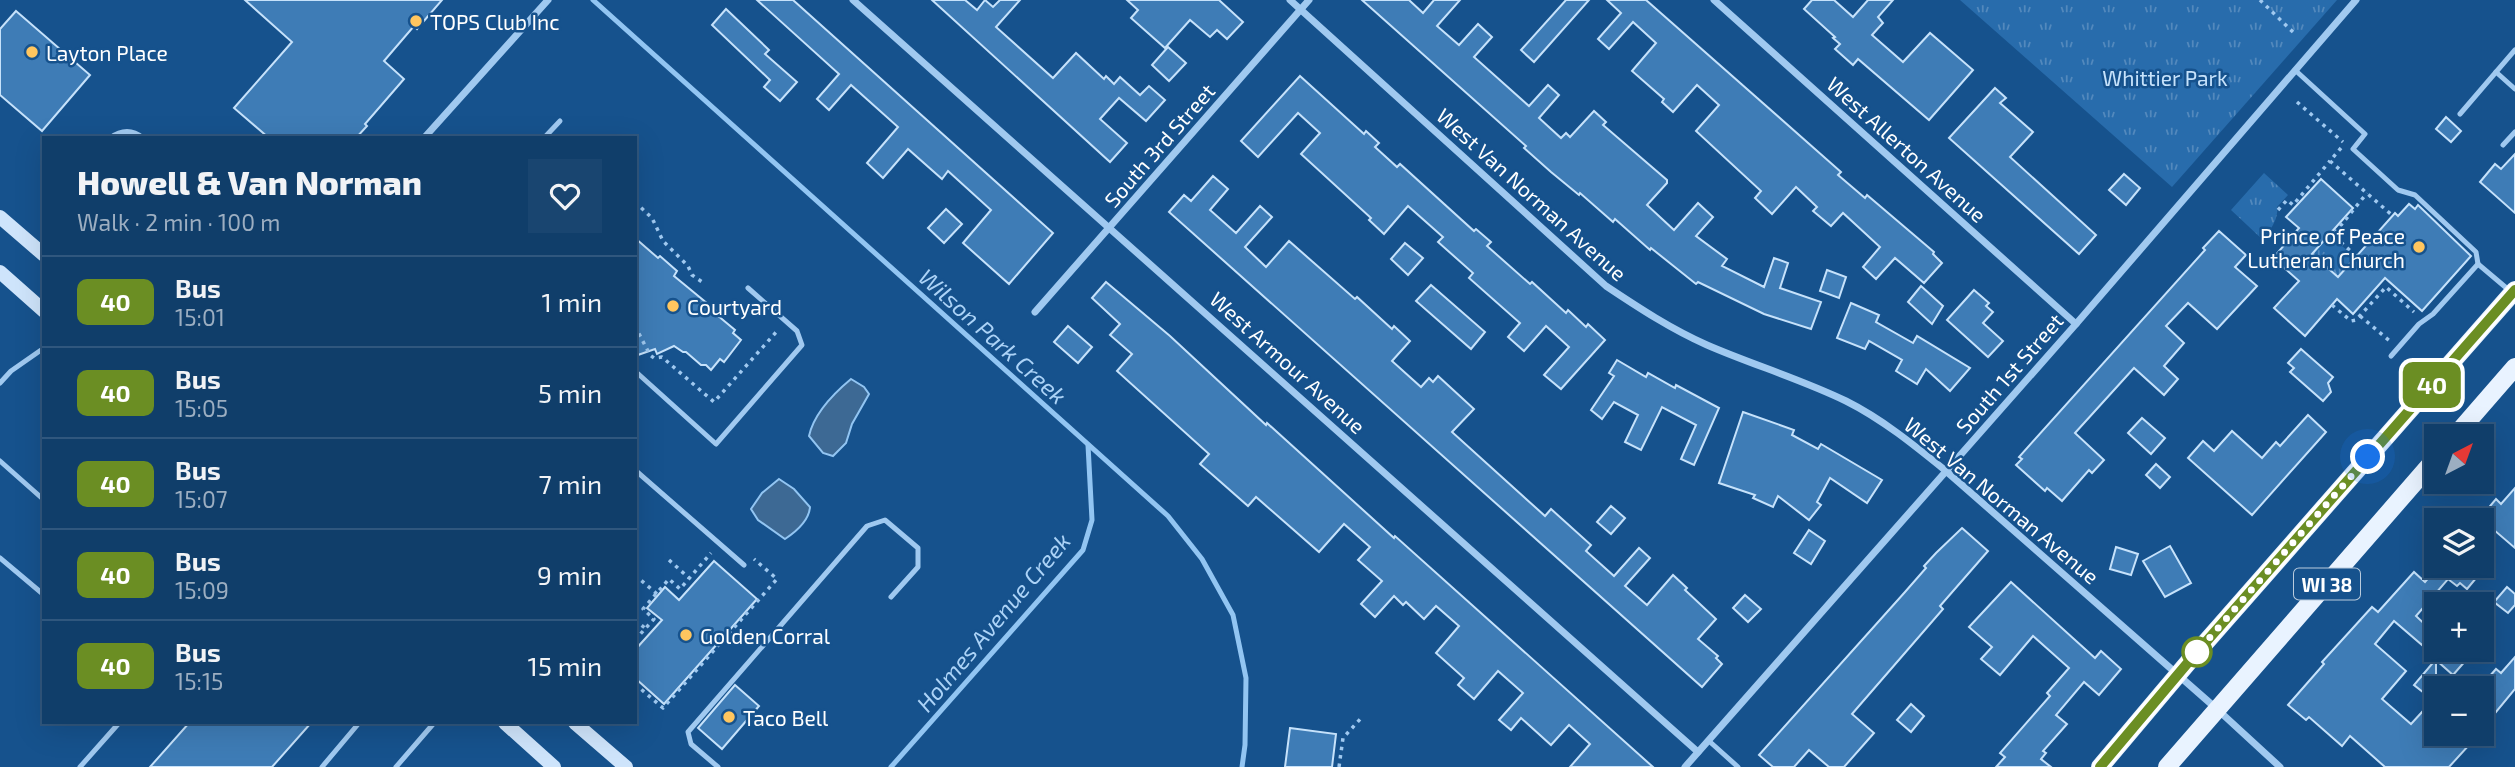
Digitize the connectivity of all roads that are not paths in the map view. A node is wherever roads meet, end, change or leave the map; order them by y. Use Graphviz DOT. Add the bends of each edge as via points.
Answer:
graph roads {
  1 [pos="548,0"];
  2 [pos="853,0"];
  3 [pos="1290,0"];
  4 [pos="1309,0"];
  5 [pos="1714,0"];
  6 [pos="2356,0"];
  7 [pos="1301,10"];
  8 [pos="2515,50"];
  9 [pos="2295,70"];
  10 [pos="2496,72"];
  11 [pos="2515,89"];
  12 [pos="2460,114"];
  13 [pos="559,121"];
  14 [pos="2515,132"];
  15 [pos="114,136"];
  16 [pos="141,136"];
  17 [pos="426,136"];
  18 [pos="546,136"];
  19 [pos="2503,145"];
  20 [pos="2,222"];
  21 [pos="1111,228"];
  22 [pos="42,253"];
  23 [pos="2478,264"];
  24 [pos="0,272"];
  25 [pos="748,288"];
  26 [pos="2514,291"];
  27 [pos="42,310"];
  28 [pos="1035,313"];
  29 [pos="2076,324"];
  30 [pos="42,349"];
  31 [pos="2391,356"];
  32 [pos="2515,367"];
  33 [pos="637,374"];
  34 [pos="0,383"];
  35 [pos="2465,424"];
  36 [pos="0,461"];
  37 [pos="1946,471"];
  38 [pos="637,472"];
  39 [pos="2424,472"];
  40 [pos="42,498"];
  41 [pos="0,558"];
  42 [pos="744,565"];
  43 [pos="42,593"];
  44 [pos="891,597"];
  45 [pos="2177,674"];
  46 [pos="2218,710"];
  47 [pos="118,724"];
  48 [pos="358,724"];
  49 [pos="433,724"];
  50 [pos="506,724"];
  51 [pos="576,724"];
  52 [pos="1709,741"];
  53 [pos="1698,752"];
  54 [pos="80,767"];
  55 [pos="321,767"];
  56 [pos="396,767"];
  57 [pos="554,767"];
  58 [pos="626,767"];
  59 [pos="718,767"];
  60 [pos="1685,767"];
  61 [pos="1738,767"];
  62 [pos="2100,767"];
  63 [pos="2167,767"];
  64 [pos="2280,767"];
  1 -- 17 [label="street"];
  2 -- 21 [label="street, West Armour Avenue"];
  3 -- 7 [label="street, West Van Norman Avenue"];
  4 -- 7 [label="street, South 3rd Street"];
  5 -- 29 [label="street, West Allerton Avenue"];
  6 -- 9 [label="street, South 1st Street"];
  7 -- 21 [label="street, South 3rd Street"];
  7 -- 37 [label="street, West Van Norman Avenue" via="1606,286 1658,321 1709,346 1848,402 1903,436"];
  8 -- 10 [label="lane"];
  9 -- 23 [label="lane" via="2365,134 2353,149 2398,190 2415,195 2476,252"];
  9 -- 29 [label="street, South 1st Street"];
  10 -- 11 [label="lane"];
  10 -- 12 [label="lane"];
  13 -- 18 [label="lane"];
  14 -- 19 [label="lane"];
  15 -- 16 [label="lane" via="133,131"];
  20 -- 22 [label="main road"];
  21 -- 28 [label="street, South 3rd Street"];
  21 -- 53 [label="street, West Armour Avenue"];
  23 -- 26 [label="lane"];
  23 -- 31 [label="lane"];
  24 -- 27 [label="main road"];
  25 -- 33 [label="lane" via="797,331 802,345 716,444"];
  26 -- 45 [label="main road, WI 38"];
  29 -- 37 [label="street, South 1st Street"];
  30 -- 34 [label="lane"];
  32 -- 35 [label="main road"];
  36 -- 40 [label="lane"];
  37 -- 45 [label="street, West Van Norman Avenue"];
  37 -- 52 [label="street, South 1st Street"];
  38 -- 42 [label="lane"];
  39 -- 46 [label="main road, WI 38"];
  41 -- 43 [label="lane"];
  44 -- 59 [label="lane" via="918,567 918,548 885,520 867,526 688,732 691,744"];
  45 -- 46 [label="street, West Van Norman Avenue"];
  45 -- 62 [label="main road, WI 38"];
  46 -- 63 [label="main road, WI 38"];
  46 -- 64 [label="street, West Van Norman Avenue"];
  47 -- 54 [label="lane"];
  48 -- 55 [label="lane"];
  49 -- 56 [label="lane"];
  50 -- 57 [label="main road"];
  51 -- 58 [label="main road"];
  52 -- 53 [label="street, South 1st Street"];
  52 -- 61 [label="lane"];
  53 -- 60 [label="street, South 1st Street"];
}
